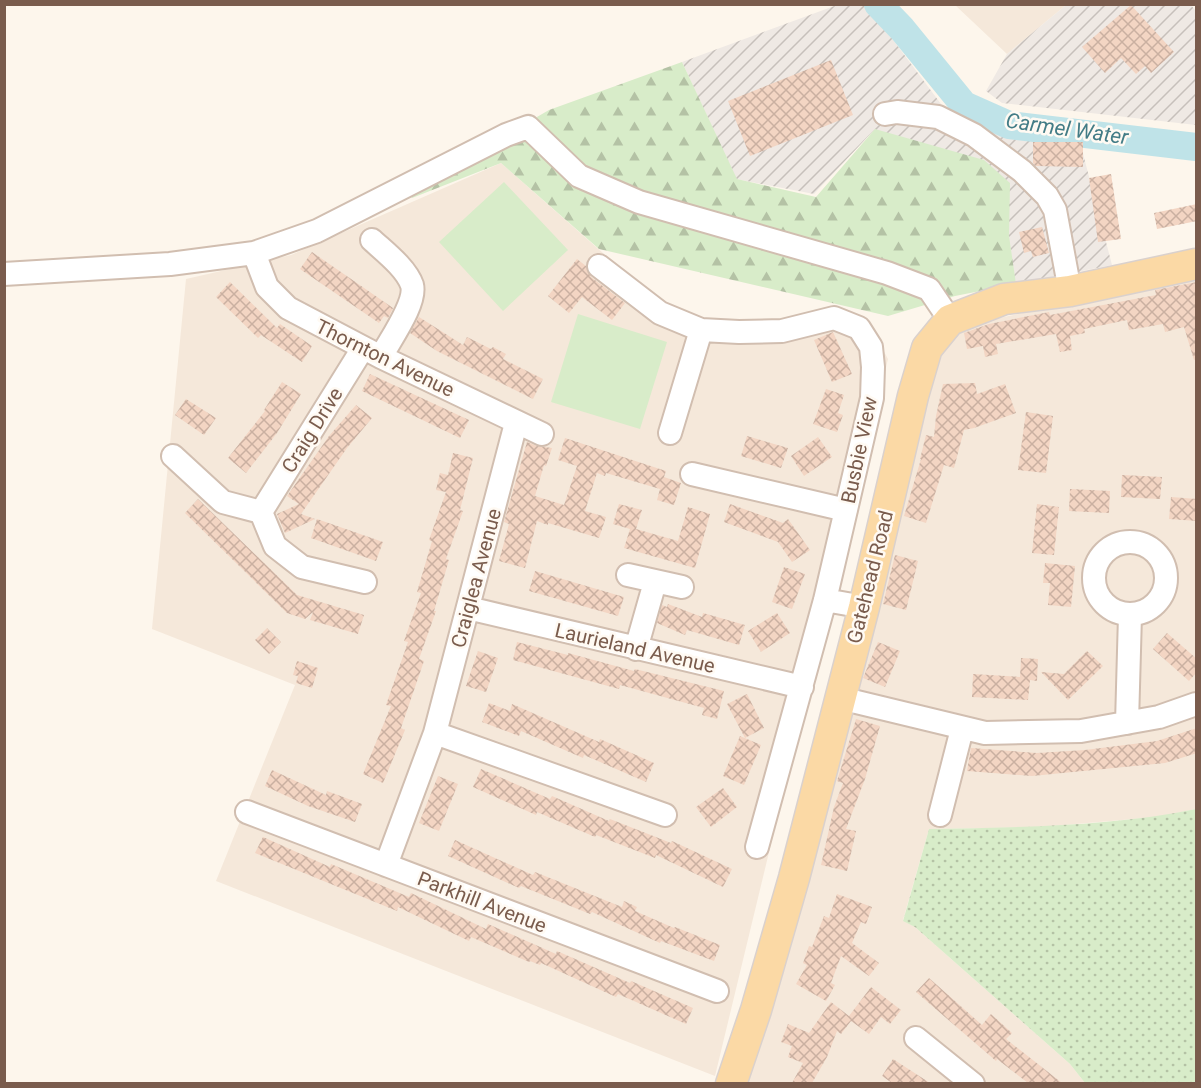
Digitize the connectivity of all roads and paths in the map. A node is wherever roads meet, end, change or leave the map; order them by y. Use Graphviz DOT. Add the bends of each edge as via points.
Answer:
graph roads {
  1 [pos="885,114"];
  2 [pos="372,240"];
  3 [pos="254,254"];
  4 [pos="1197,264"];
  5 [pos="599,266"];
  6 [pos="4,274"];
  7 [pos="1070,291"];
  8 [pos="950,320"];
  9 [pos="701,330"];
  10 [pos="372,353"];
  11 [pos="516,423"];
  12 [pos="670,433"];
  13 [pos="542,435"];
  14 [pos="173,456"];
  15 [pos="692,474"];
  16 [pos="846,510"];
  17 [pos="261,512"];
  18 [pos="628,575"];
  19 [pos="365,582"];
  20 [pos="655,582"];
  21 [pos="682,587"];
  22 [pos="825,600"];
  23 [pos="864,607"];
  24 [pos="468,608"];
  25 [pos="1130,615"];
  26 [pos="636,649"];
  27 [pos="802,687"];
  28 [pos="840,698"];
  29 [pos="1197,704"];
  30 [pos="1127,723"];
  31 [pos="962,729"];
  32 [pos="435,733"];
  33 [pos="248,812"];
  34 [pos="665,815"];
  35 [pos="940,815"];
  36 [pos="757,847"];
  37 [pos="386,865"];
  38 [pos="717,992"];
  39 [pos="916,1038"];
  40 [pos="731,1083"];
  41 [pos="973,1083"];
  1 -- 7 [label="street" via="938,117 974,135 1022,171 1055,210"];
  2 -- 10 [label="street, Craig Drive" via="399,266 413,289 411,302"];
  3 -- 6 [label="street" via="170,264"];
  3 -- 8 [label="street" via="317,231 506,135 528,128 579,176 610,191 887,273 929,290"];
  3 -- 10 [label="street, Thornton Avenue" via="267,287 288,308"];
  4 -- 7 [label="main road, Gatehead Road"];
  5 -- 9 [label="street, Busbie View" via="660,313"];
  7 -- 8 [label="main road, Gatehead Road" via="1004,299"];
  8 -- 23 [label="main road, Gatehead Road" via="927,348"];
  9 -- 12 [label="street"];
  9 -- 16 [label="street, Busbie View" via="782,331 834,318 859,328 871,347 872,398"];
  10 -- 11 [label="street, Thornton Avenue"];
  10 -- 17 [label="street, Craig Drive"];
  11 -- 13 [label="street, Thornton Avenue"];
  11 -- 24 [label="street, Craiglea Avenue"];
  14 -- 17 [label="street" via="223,502"];
  15 -- 16 [label="street"];
  16 -- 22 [label="street, Busbie View"];
  17 -- 19 [label="street" via="275,546 302,567"];
  18 -- 20 [label="street"];
  20 -- 21 [label="street"];
  20 -- 26 [label="street"];
  22 -- 23 [label="street"];
  22 -- 27 [label="street, Busbie View"];
  23 -- 28 [label="main road, Gatehead Road"];
  24 -- 26 [label="street, Laurieland Avenue"];
  24 -- 32 [label="street, Craiglea Avenue"];
  25 -- 30 [label="street"];
  26 -- 27 [label="street, Laurieland Avenue"];
  27 -- 36 [label="street, Busbie View"];
  28 -- 31 [label="street"];
  28 -- 40 [label="main road, Gatehead Road" via="794,878"];
  29 -- 30 [label="street"];
  30 -- 31 [label="street" via="1081,731 985,734"];
  31 -- 35 [label="street"];
  32 -- 34 [label="street"];
  32 -- 37 [label="street, Craiglea Avenue"];
  33 -- 37 [label="street, Parkhill Avenue"];
  37 -- 38 [label="street, Parkhill Avenue"];
  39 -- 41 [label="street"];
}
